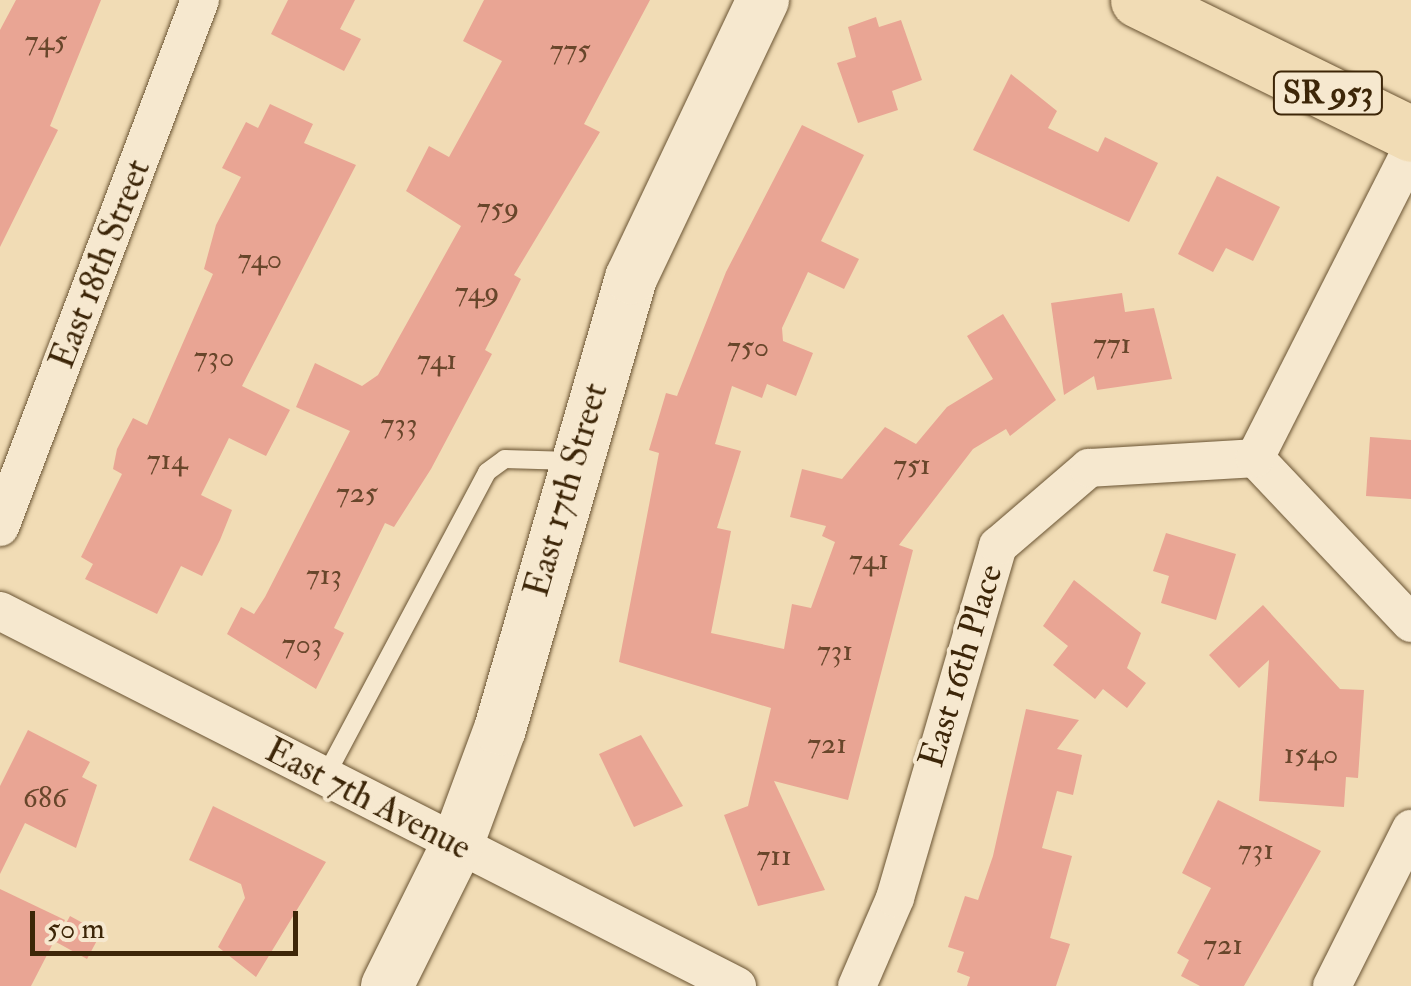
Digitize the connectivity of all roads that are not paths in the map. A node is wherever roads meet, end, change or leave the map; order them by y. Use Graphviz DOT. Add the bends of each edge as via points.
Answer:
graph roads {
  1 [pos="200,0"];
  2 [pos="763,0"];
  3 [pos="1138,0"];
  4 [pos="1411,134"];
  5 [pos="1411,151"];
  6 [pos="1255,458"];
  7 [pos="572,461"];
  8 [pos="0,528"];
  9 [pos="0,611"];
  10 [pos="1411,623"];
  11 [pos="326,778"];
  12 [pos="1411,830"];
  13 [pos="457,845"];
  14 [pos="387,986"];
  15 [pos="737,986"];
  16 [pos="857,986"];
  17 [pos="1332,986"];
  1 -- 8 [label="street, East 18th Street"];
  2 -- 7 [label="street, East 17th Street" via="638,262"];
  3 -- 4 [label="main road, SR 953"];
  5 -- 6 [label="street"];
  6 -- 10 [label="street"];
  6 -- 16 [label="street, East 16th Place" via="1089,468 998,546 896,898"];
  7 -- 11 [label="lane" via="505,459 487,472"];
  7 -- 13 [label="street, East 17th Street" via="500,730"];
  9 -- 11 [label="street, East 7th Avenue"];
  11 -- 13 [label="street, East 7th Avenue"];
  12 -- 17 [label="street"];
  13 -- 14 [label="street, East 17th Street"];
  13 -- 15 [label="street, East 7th Avenue"];
}
